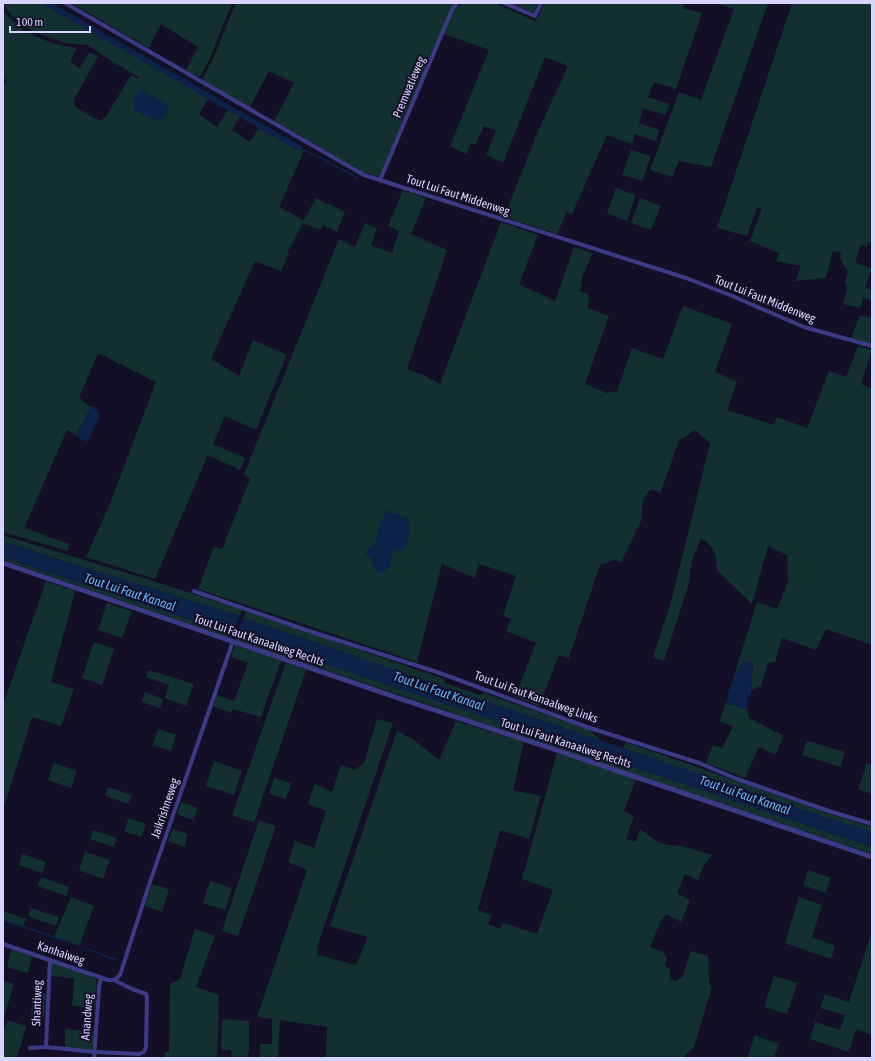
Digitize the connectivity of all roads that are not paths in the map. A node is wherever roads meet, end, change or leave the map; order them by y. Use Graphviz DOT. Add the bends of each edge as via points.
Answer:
graph roads {
  1 [pos="65,3"];
  2 [pos="457,3"];
  3 [pos="504,3"];
  4 [pos="541,3"];
  5 [pos="380,180"];
  6 [pos="872,346"];
  7 [pos="3,563"];
  8 [pos="194,591"];
  9 [pos="233,641"];
  10 [pos="872,824"];
  11 [pos="872,857"];
  12 [pos="3,944"];
  13 [pos="50,960"];
  14 [pos="101,977"];
  15 [pos="114,980"];
  16 [pos="46,1047"];
  17 [pos="30,1048"];
  18 [pos="95,1052"];
  19 [pos="94,1058"];
  1 -- 5 [label="street, Tout Lui Faut Middenweg" via="364,175"];
  2 -- 5 [label="street, Premwatieweg"];
  3 -- 4 [label="street" via="536,16"];
  5 -- 6 [label="street, Tout Lui Faut Middenweg" via="686,278 804,327"];
  7 -- 9 [label="street, Tout Lui Faut Kanaalweg Rechts"];
  8 -- 10 [label="street, Tout Lui Faut Kanaalweg Links" via="437,672 587,727 699,763 737,779"];
  9 -- 11 [label="street, Tout Lui Faut Kanaalweg Rechts"];
  9 -- 15 [label="street, Jaikrishneweg" via="120,975"];
  12 -- 13 [label="street, Kanhaiweg"];
  13 -- 14 [label="street, Kanhaiweg"];
  13 -- 16 [label="street, Shantiweg"];
  14 -- 15 [label="street, Kanhaiweg"];
  14 -- 18 [label="street, Anandweg"];
  15 -- 18 [label="street, Kanhaiweg" via="146,994 146,1047 144,1052 139,1054"];
  16 -- 17 [label="street"];
  16 -- 18 [label="street"];
  18 -- 19 [label="street, Anandweg"];
}
